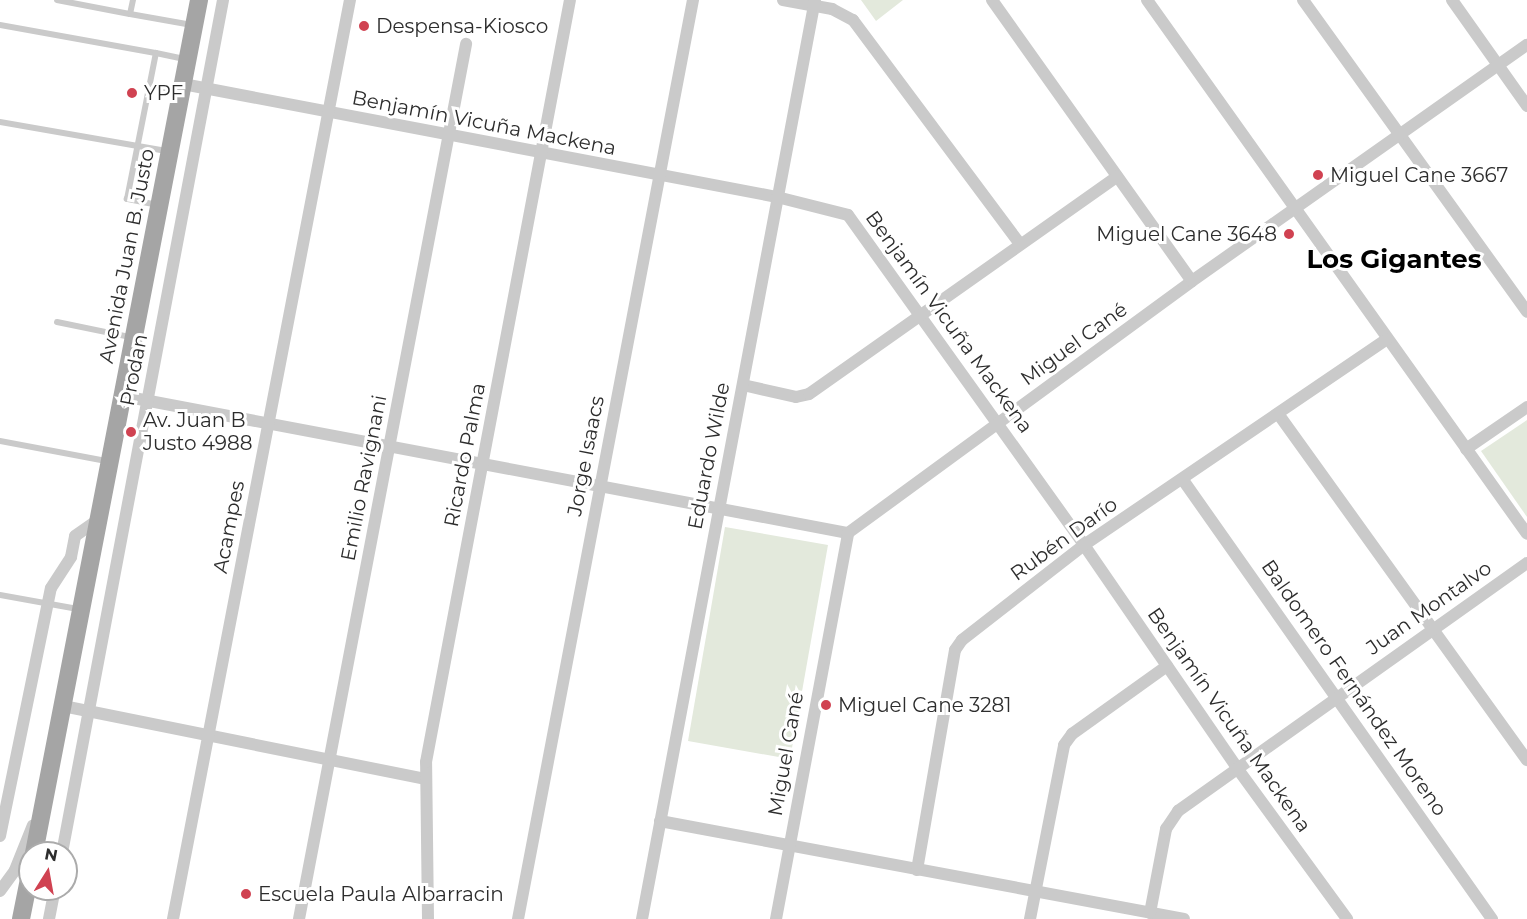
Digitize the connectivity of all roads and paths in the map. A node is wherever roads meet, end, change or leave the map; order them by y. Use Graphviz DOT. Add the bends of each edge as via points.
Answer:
graph roads {
  1 [pos="57,0"];
  2 [pos="133,0"];
  3 [pos="199,0"];
  4 [pos="223,0"];
  5 [pos="350,0"];
  6 [pos="570,0"];
  7 [pos="693,0"];
  8 [pos="783,0"];
  9 [pos="992,0"];
  10 [pos="1147,0"];
  11 [pos="1303,0"];
  12 [pos="1452,0"];
  13 [pos="814,3"];
  14 [pos="130,14"];
  15 [pos="0,24"];
  16 [pos="194,25"];
  17 [pos="466,44"];
  18 [pos="1527,45"];
  19 [pos="156,53"];
  20 [pos="188,60"];
  21 [pos="1498,65"];
  22 [pos="149,88"];
  23 [pos="182,89"];
  24 [pos="208,90"];
  25 [pos="1527,106"];
  26 [pos="328,113"];
  27 [pos="0,122"];
  28 [pos="1401,135"];
  29 [pos="450,136"];
  30 [pos="137,145"];
  31 [pos="170,152"];
  32 [pos="543,154"];
  33 [pos="659,176"];
  34 [pos="1117,177"];
  35 [pos="777,197"];
  36 [pos="160,205"];
  37 [pos="1294,208"];
  38 [pos="1020,244"];
  39 [pos="1192,281"];
  40 [pos="1527,312"];
  41 [pos="920,314"];
  42 [pos="57,322"];
  43 [pos="134,338"];
  44 [pos="1387,339"];
  45 [pos="743,385"];
  46 [pos="123,396"];
  47 [pos="147,402"];
  48 [pos="1527,407"];
  49 [pos="1279,415"];
  50 [pos="998,423"];
  51 [pos="268,424"];
  52 [pos="0,441"];
  53 [pos="390,447"];
  54 [pos="1467,449"];
  55 [pos="110,462"];
  56 [pos="483,465"];
  57 [pos="1183,480"];
  58 [pos="600,486"];
  59 [pos="718,510"];
  60 [pos="98,520"];
  61 [pos="848,533"];
  62 [pos="1527,534"];
  63 [pos="1084,545"];
  64 [pos="1527,563"];
  65 [pos="0,595"];
  66 [pos="47,604"];
  67 [pos="81,610"];
  68 [pos="1434,629"];
  69 [pos="1167,666"];
  70 [pos="1336,698"];
  71 [pos="63,706"];
  72 [pos="91,712"];
  73 [pos="208,736"];
  74 [pos="330,760"];
  75 [pos="1527,760"];
  76 [pos="1237,768"];
  77 [pos="424,779"];
  78 [pos="45,797"];
  79 [pos="660,821"];
  80 [pos="0,836"];
  81 [pos="36,841"];
  82 [pos="64,841"];
  83 [pos="789,846"];
  84 [pos="917,870"];
  85 [pos="0,891"];
  86 [pos="1035,893"];
  87 [pos="25,901"];
  88 [pos="53,901"];
  89 [pos="1150,913"];
  90 [pos="21,919"];
  91 [pos="49,919"];
  92 [pos="173,919"];
  93 [pos="299,919"];
  94 [pos="428,919"];
  95 [pos="518,919"];
  96 [pos="642,919"];
  97 [pos="776,919"];
  98 [pos="1030,919"];
  99 [pos="1184,919"];
  100 [pos="1347,919"];
  101 [pos="1492,919"];
  1 -- 14 [label="lane"];
  2 -- 14 [label="lane"];
  3 -- 16 [label="main road, Avenida Juan B. Justo"];
  4 -- 24 [label="street, Prodan"];
  5 -- 26 [label="street, Acampes"];
  6 -- 32 [label="street, Ricardo Palma"];
  7 -- 33 [label="street, Jorge Isaacs"];
  8 -- 13 [label="street"];
  9 -- 34 [label="street"];
  10 -- 37 [label="street"];
  11 -- 28 [label="street"];
  12 -- 21 [label="street"];
  13 -- 35 [label="street, Eduardo Wilde"];
  13 -- 38 [label="street" via="843,12 853,20"];
  14 -- 16 [label="lane"];
  15 -- 19 [label="lane"];
  16 -- 20 [label="main road, Avenida Juan B. Justo"];
  17 -- 29 [label="street, Emilio Ravignani"];
  18 -- 21 [label="street, Miguel Cané"];
  19 -- 20 [label="lane"];
  19 -- 22 [label="lane"];
  20 -- 23 [label="main road, Avenida Juan B. Justo"];
  21 -- 25 [label="street"];
  21 -- 28 [label="street, Miguel Cané"];
  22 -- 23 [label="lane"];
  22 -- 30 [label="lane"];
  23 -- 24 [label="street, Benjamín Vicuña Mackena"];
  23 -- 31 [label="main road, Avenida Juan B. Justo"];
  24 -- 26 [label="street, Benjamín Vicuña Mackena"];
  24 -- 47 [label="street, Prodan"];
  26 -- 29 [label="street, Benjamín Vicuña Mackena"];
  26 -- 51 [label="street, Acampes"];
  27 -- 30 [label="lane"];
  28 -- 37 [label="street, Miguel Cané"];
  28 -- 40 [label="street"];
  29 -- 32 [label="street, Benjamín Vicuña Mackena"];
  29 -- 53 [label="street, Emilio Ravignani"];
  30 -- 31 [label="lane"];
  30 -- 36 [label="lane" via="127,199"];
  31 -- 36 [label="main road, Avenida Juan B. Justo"];
  32 -- 33 [label="street, Benjamín Vicuña Mackena"];
  32 -- 56 [label="street, Ricardo Palma"];
  33 -- 35 [label="street, Benjamín Vicuña Mackena"];
  33 -- 58 [label="street, Jorge Isaacs"];
  34 -- 38 [label="street"];
  34 -- 39 [label="street"];
  35 -- 41 [label="street, Benjamín Vicuña Mackena" via="848,214"];
  35 -- 45 [label="street, Eduardo Wilde"];
  36 -- 43 [label="main road, Avenida Juan B. Justo"];
  37 -- 39 [label="street, Miguel Cané"];
  37 -- 44 [label="street"];
  38 -- 41 [label="street"];
  39 -- 50 [label="street, Miguel Cané"];
  41 -- 45 [label="street" via="802,396"];
  41 -- 50 [label="street, Benjamín Vicuña Mackena"];
  42 -- 43 [label="lane"];
  43 -- 46 [label="main road, Avenida Juan B. Justo"];
  44 -- 49 [label="street, Rubén Darío"];
  44 -- 54 [label="street"];
  45 -- 59 [label="street, Eduardo Wilde"];
  46 -- 47 [label="street"];
  46 -- 55 [label="main road, Avenida Juan B. Justo"];
  47 -- 51 [label="street"];
  47 -- 72 [label="street, Prodan"];
  48 -- 54 [label="street"];
  49 -- 57 [label="street, Rubén Darío"];
  49 -- 68 [label="street"];
  50 -- 61 [label="street, Miguel Cané"];
  50 -- 63 [label="street, Benjamín Vicuña Mackena"];
  51 -- 53 [label="street"];
  51 -- 73 [label="street, Acampes"];
  52 -- 55 [label="lane"];
  53 -- 56 [label="street"];
  53 -- 74 [label="street, Emilio Ravignani"];
  54 -- 62 [label="street"];
  55 -- 60 [label="main road, Avenida Juan B. Justo"];
  56 -- 58 [label="street"];
  56 -- 77 [label="street, Ricardo Palma"];
  57 -- 63 [label="street, Rubén Darío"];
  57 -- 70 [label="street, Baldomero Fernández Moreno"];
  58 -- 59 [label="street"];
  58 -- 95 [label="street, Jorge Isaacs"];
  59 -- 61 [label="street"];
  59 -- 79 [label="street, Eduardo Wilde"];
  60 -- 66 [label="street" via="75,536 71,557 54,578"];
  60 -- 67 [label="main road, Avenida Juan B. Justo"];
  61 -- 83 [label="street, Miguel Cané"];
  63 -- 69 [label="street, Benjamín Vicuña Mackena"];
  63 -- 84 [label="street, Rubén Darío" via="958,644"];
  64 -- 68 [label="street, Juan Montalvo"];
  65 -- 66 [label="lane"];
  66 -- 67 [label="lane"];
  66 -- 80 [label="street"];
  67 -- 71 [label="main road, Avenida Juan B. Justo"];
  68 -- 70 [label="street, Juan Montalvo"];
  68 -- 75 [label="street"];
  69 -- 76 [label="street, Benjamín Vicuña Mackena"];
  69 -- 86 [label="street" via="1072,734 1064,745"];
  70 -- 76 [label="street, Juan Montalvo"];
  70 -- 101 [label="street, Baldomero Fernández Moreno"];
  71 -- 72 [label="street"];
  71 -- 78 [label="main road, Avenida Juan B. Justo"];
  72 -- 73 [label="street"];
  72 -- 82 [label="street, Prodan"];
  73 -- 74 [label="street"];
  73 -- 92 [label="street, Acampes"];
  74 -- 77 [label="street"];
  74 -- 93 [label="street, Emilio Ravignani"];
  76 -- 89 [label="street, Juan Montalvo" via="1170,818"];
  76 -- 100 [label="street, Benjamín Vicuña Mackena"];
  77 -- 94 [label="street, Ricardo Palma"];
  78 -- 81 [label="main road, Avenida Juan B. Justo"];
  78 -- 85 [label="street" via="15,870"];
  79 -- 83 [label="street"];
  79 -- 96 [label="street, Eduardo Wilde"];
  83 -- 84 [label="street"];
  83 -- 97 [label="street, Miguel Cané"];
  84 -- 86 [label="street"];
  86 -- 89 [label="street"];
  86 -- 98 [label="street"];
  87 -- 90 [label="main road"];
  88 -- 91 [label="street"];
  89 -- 99 [label="street"];
}
